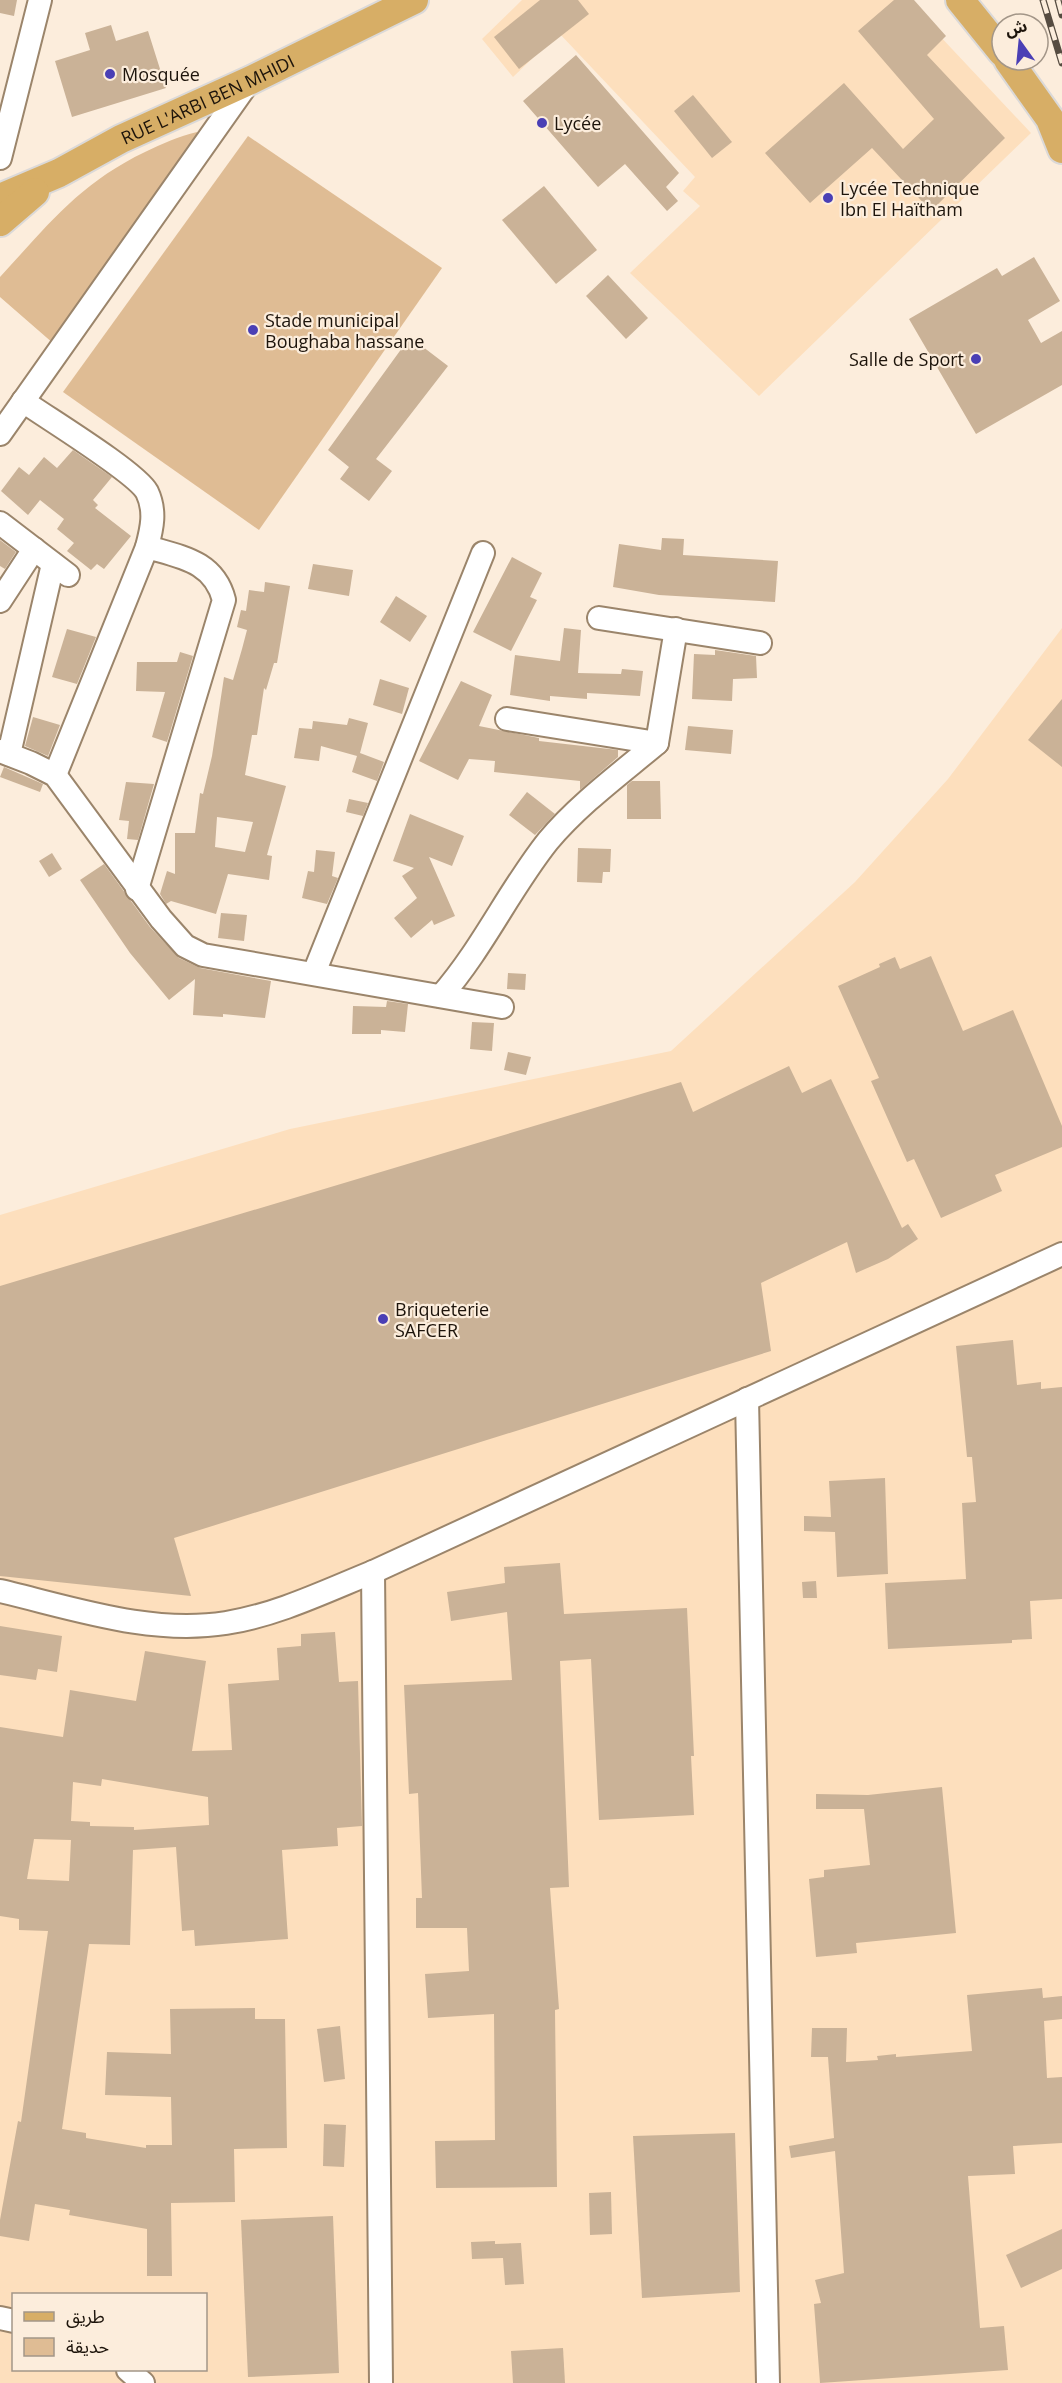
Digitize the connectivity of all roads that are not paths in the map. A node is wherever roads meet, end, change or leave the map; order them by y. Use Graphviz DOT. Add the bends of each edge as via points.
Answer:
graph roads {
  1 [pos="40,0"];
  2 [pos="414,0"];
  3 [pos="960,0"];
  4 [pos="990,37"];
  5 [pos="1017,72"];
  6 [pos="250,80"];
  7 [pos="1062,149"];
  8 [pos="0,158"];
  9 [pos="59,173"];
  10 [pos="0,198"];
  11 [pos="0,222"];
  12 [pos="23,401"];
  13 [pos="0,434"];
  14 [pos="0,523"];
  15 [pos="147,547"];
  16 [pos="34,549"];
  17 [pos="483,553"];
  18 [pos="0,600"];
  19 [pos="599,618"];
  20 [pos="675,629"];
  21 [pos="760,643"];
  22 [pos="507,719"];
  23 [pos="657,743"];
  24 [pos="4,753"];
  25 [pos="55,775"];
  26 [pos="137,889"];
  27 [pos="314,973"];
  28 [pos="441,996"];
  29 [pos="502,1007"];
  30 [pos="1062,1254"];
  31 [pos="747,1399"];
  32 [pos="373,1572"];
  33 [pos="0,1592"];
  34 [pos="130,2371"];
  35 [pos="143,2383"];
  36 [pos="381,2383"];
  37 [pos="768,2383"];
  1 -- 8 [label="street"];
  2 -- 6 [label="main road, RUE L'ARBI BEN MHIDI"];
  3 -- 4 [label="main road"];
  5 -- 7 [label="main road" via="1050,119"];
  6 -- 9 [label="main road, RUE L'ARBI BEN MHIDI" via="121,139"];
  6 -- 12 [label="street"];
  9 -- 10 [label="main road, RUE L'ARBI BEN MHIDI"];
  9 -- 11 [label="main road"];
  12 -- 13 [label="street"];
  12 -- 15 [label="street" via="130,475 146,491 154,518"];
  14 -- 16 [label="street"];
  15 -- 25 [label="street"];
  15 -- 26 [label="street" via="189,559 206,570 220,584 224,600"];
  16 -- 18 [label="street"];
  16 -- 24 [label="street" via="60,569"];
  17 -- 27 [label="street"];
  19 -- 20 [label="street"];
  20 -- 21 [label="street"];
  20 -- 23 [label="street"];
  22 -- 23 [label="street"];
  23 -- 28 [label="street" via="549,840 467,966"];
  24 -- 25 [label="street"];
  25 -- 26 [label="street"];
  26 -- 27 [label="street" via="185,946 203,955"];
  27 -- 28 [label="street"];
  28 -- 29 [label="street"];
  30 -- 31 [label="street"];
  31 -- 32 [label="street"];
  31 -- 37 [label="street"];
  32 -- 33 [label="street" via="281,1608 226,1623 180,1626 132,1622"];
  32 -- 36 [label="street"];
  34 -- 35 [label="street"];
}
